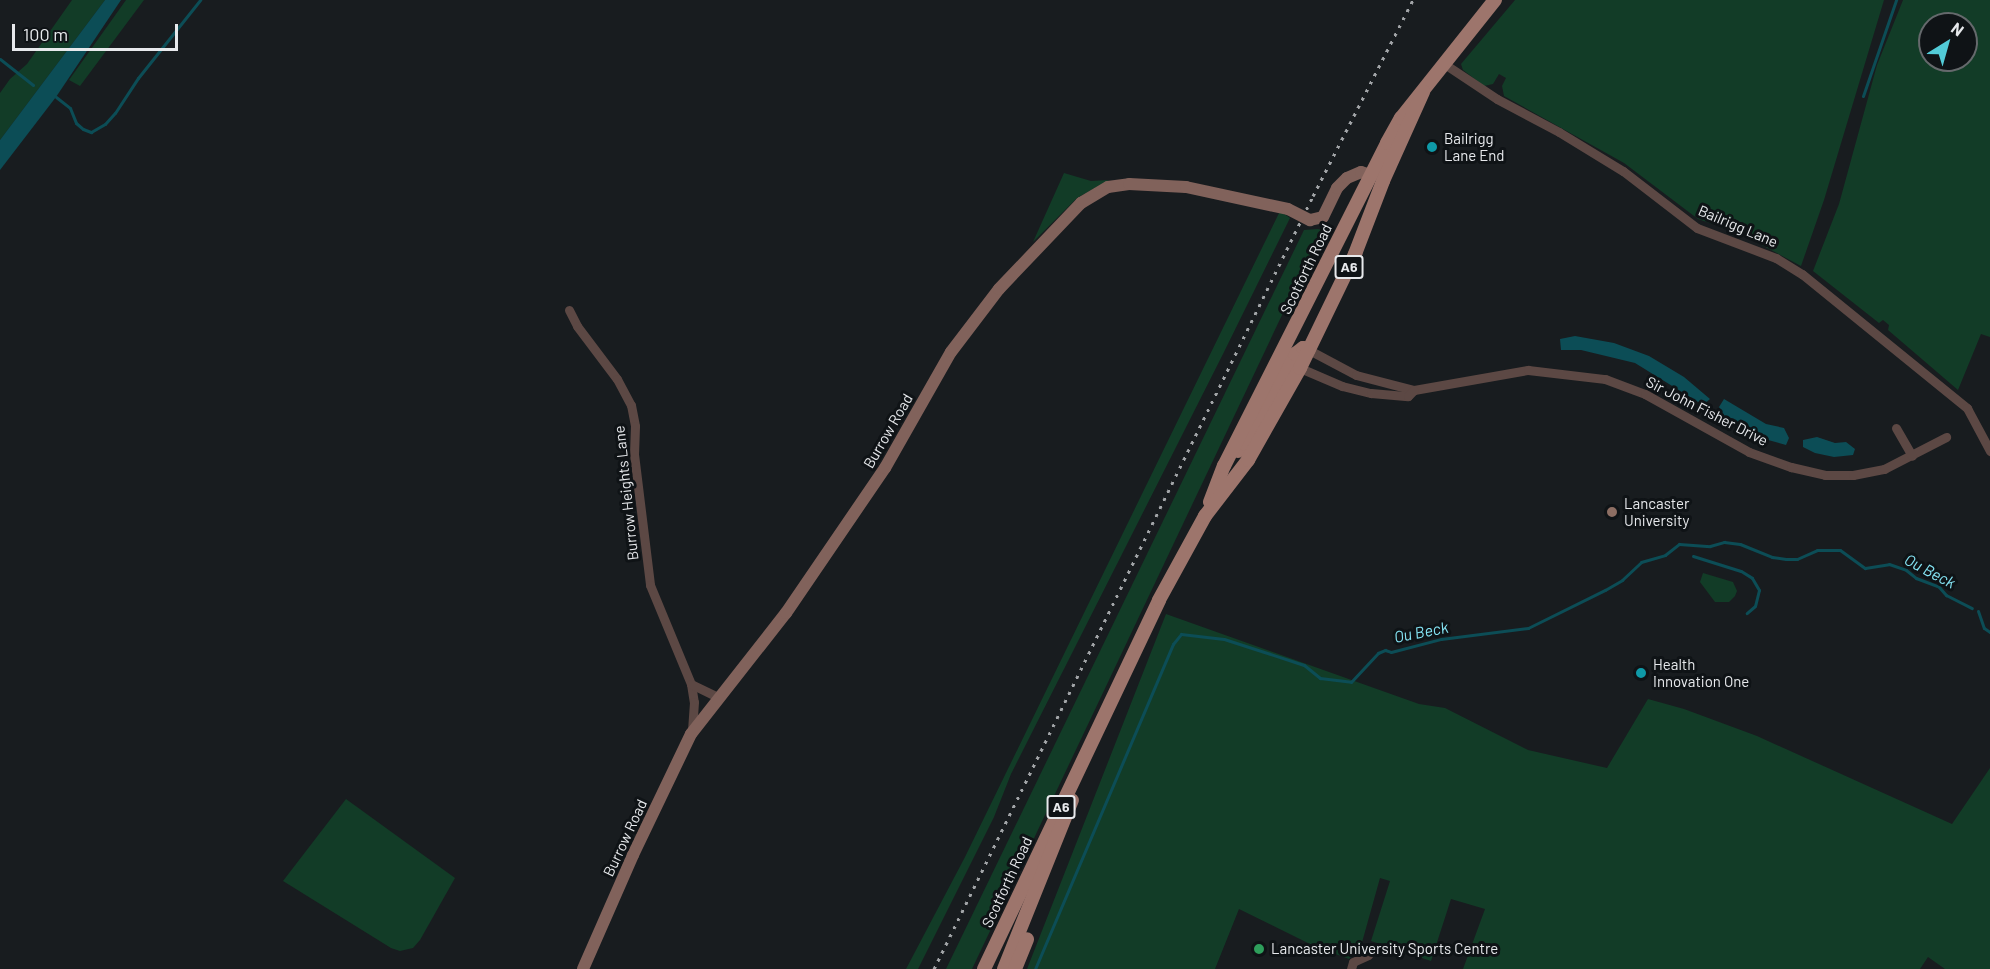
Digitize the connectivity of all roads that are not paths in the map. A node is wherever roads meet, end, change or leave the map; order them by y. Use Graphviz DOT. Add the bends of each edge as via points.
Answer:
graph roads {
  1 [pos="1495,0"];
  2 [pos="1443,63"];
  3 [pos="1423,92"];
  4 [pos="1370,175"];
  5 [pos="1383,180"];
  6 [pos="569,310"];
  7 [pos="1309,350"];
  8 [pos="1292,359"];
  9 [pos="1414,390"];
  10 [pos="1896,428"];
  11 [pos="1946,437"];
  12 [pos="1990,452"];
  13 [pos="1912,456"];
  14 [pos="1205,516"];
  15 [pos="691,684"];
  16 [pos="718,697"];
  17 [pos="691,734"];
  18 [pos="1091,743"];
  19 [pos="1063,829"];
  20 [pos="1368,955"];
  21 [pos="583,969"];
  22 [pos="984,969"];
  23 [pos="1004,969"];
  24 [pos="1015,969"];
  25 [pos="1351,969"];
  1 -- 2 [label="main road, Scotforth Road / A6"];
  2 -- 3 [label="main road, Scotforth Road / A6"];
  2 -- 12 [label="street, Bailrigg Lane" via="1497,99 1607,161 1697,228 1768,255 1802,274 1967,408"];
  3 -- 4 [label="main road, Scotforth Road / A6" via="1401,118"];
  3 -- 5 [label="main road, Scotforth Road / A6"];
  4 -- 5 [label="main road"];
  4 -- 8 [label="main road, Scotforth Road / A6"];
  4 -- 16 [label="street, Burrow Road, bridge" via="1361,172 1347,178 1337,188 1323,217 1310,220 1288,209 1186,187 1108,187 1081,203 980,311 951,351 885,468 791,607 748,665"];
  5 -- 7 [label="main road, Scotforth Road / A6" via="1360,243"];
  6 -- 15 [label="street, Burrow Heights Lane" via="631,405 650,585"];
  7 -- 8 [label="main road, Scotforth Road / A6"];
  7 -- 9 [label="street, Sir John Fisher Drive" via="1356,375"];
  8 -- 9 [label="street, Sir John Fisher Drive" via="1342,386 1408,396"];
  8 -- 14 [label="main road, Scotforth Road / A6" via="1224,465"];
  8 -- 14 [label="main road, Scotforth Road / A6" via="1248,460"];
  9 -- 13 [label="street, Sir John Fisher Drive" via="1528,370 1583,375 1645,394 1749,452 1812,473 1867,473"];
  10 -- 13 [label="street"];
  11 -- 13 [label="street, Sir John Fisher Drive"];
  14 -- 18 [label="main road, Scotforth Road / A6" via="1159,600"];
  15 -- 16 [label="street"];
  15 -- 17 [label="street, Burrow Heights Lane"];
  16 -- 17 [label="street, Burrow Road"];
  17 -- 21 [label="street, Burrow Road"];
  18 -- 19 [label="main road, Scotforth Road / A6"];
  18 -- 22 [label="main road, Scotforth Road / A6"];
  19 -- 23 [label="main road, Scotforth Road / A6"];
  19 -- 24 [label="main road" via="1051,879"];
  20 -- 25 [label="street" via="1353,962"];
}
